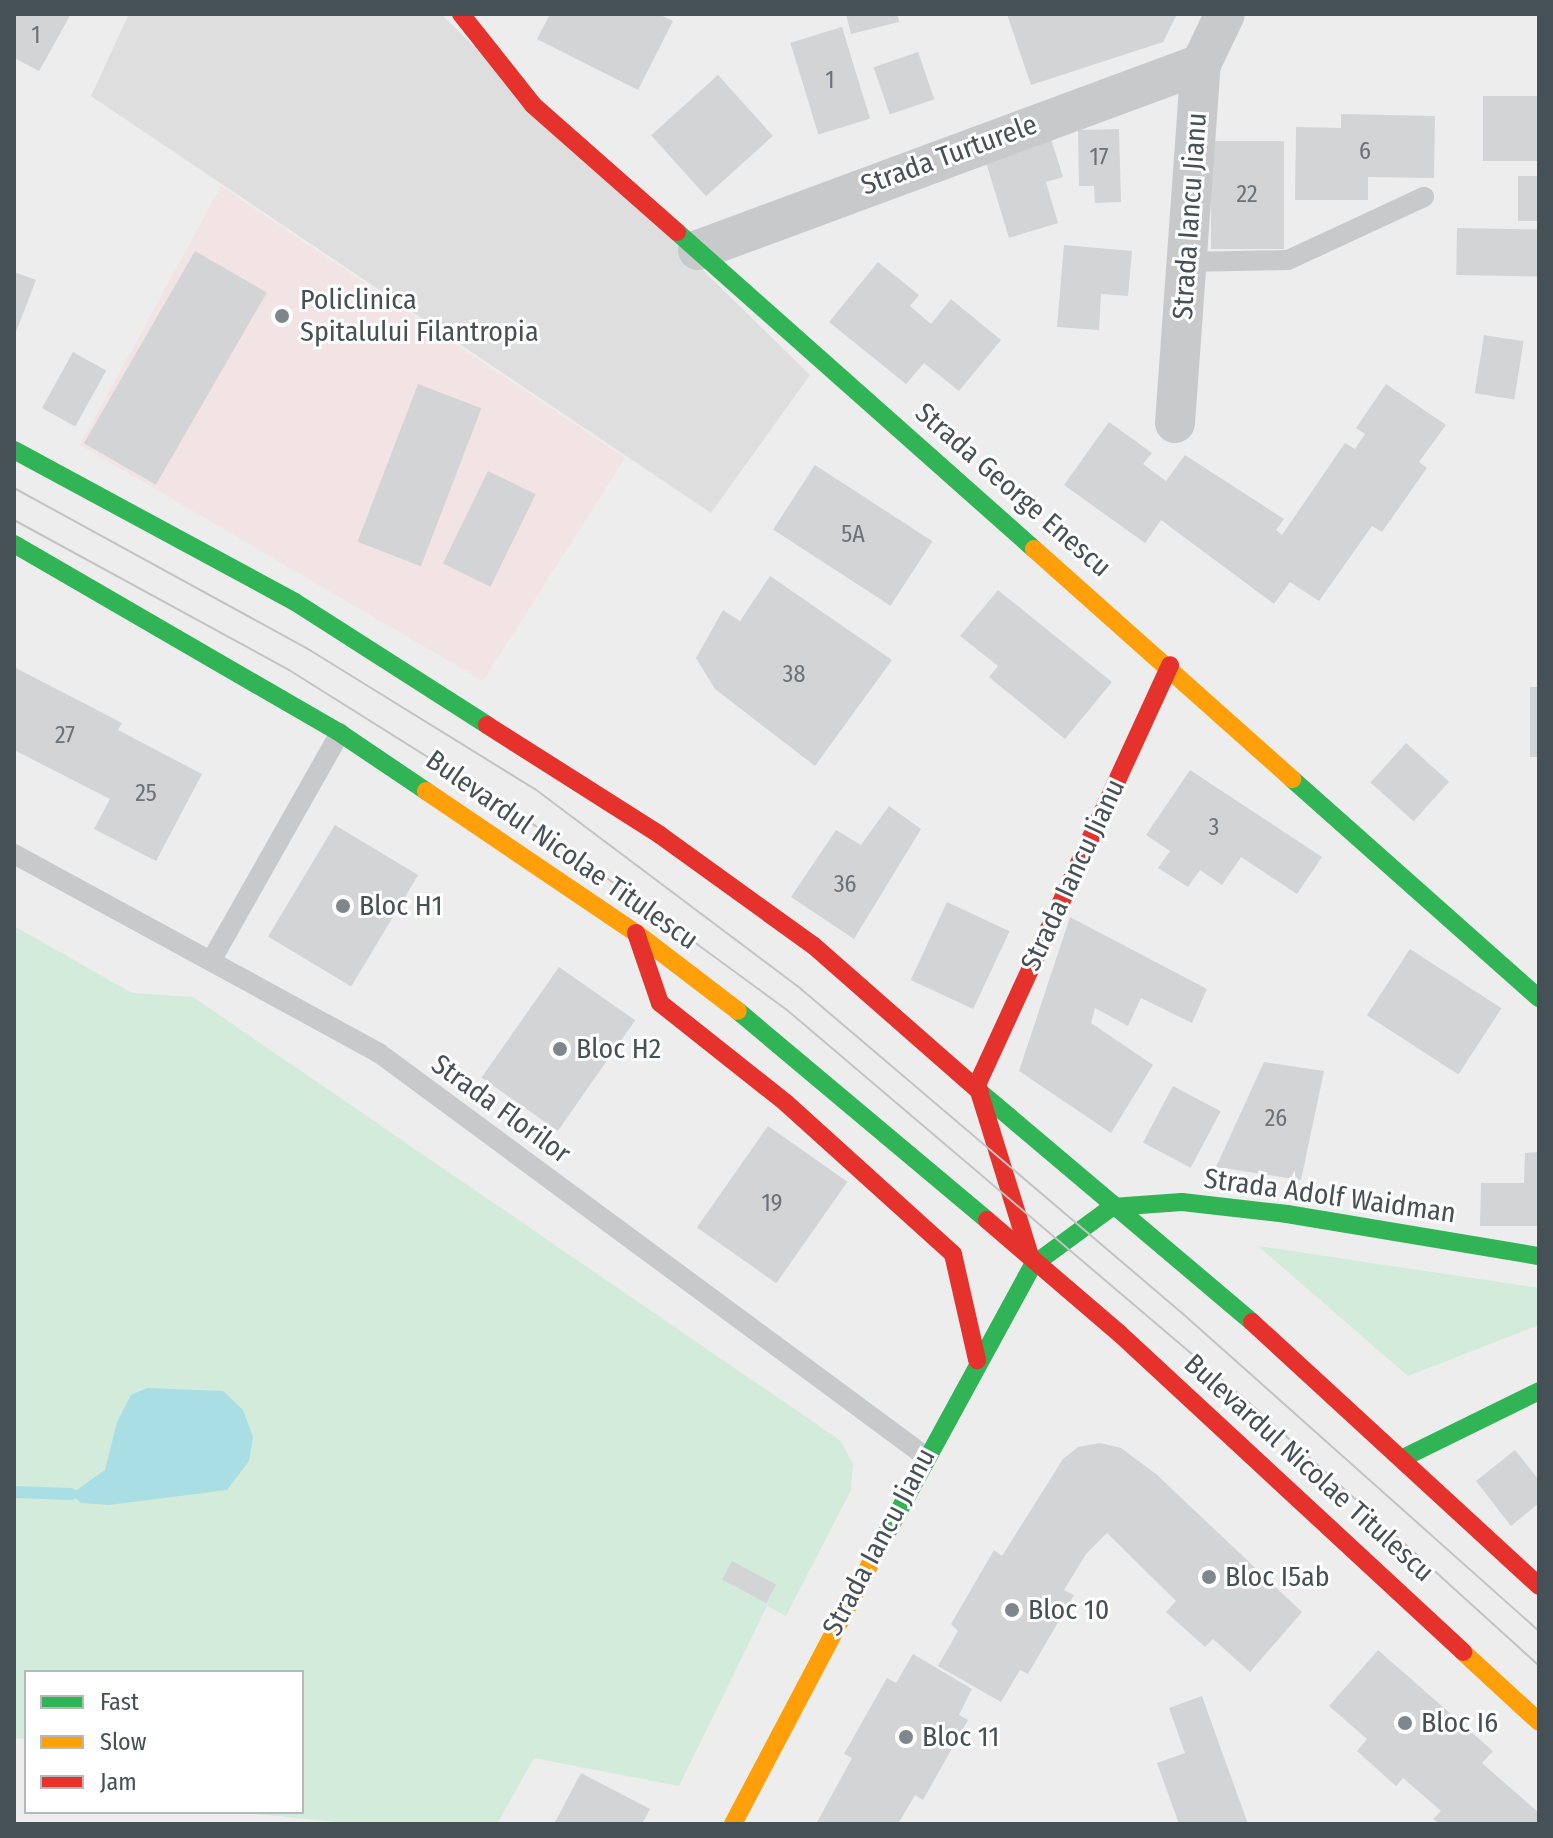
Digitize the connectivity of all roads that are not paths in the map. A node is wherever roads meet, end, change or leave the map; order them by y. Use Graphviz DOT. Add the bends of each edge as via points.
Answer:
graph roads {
  1 [pos="461,14"];
  2 [pos="1225,14"];
  3 [pos="1201,64"];
  4 [pos="1424,197"];
  5 [pos="698,250"];
  6 [pos="1186,262"];
  7 [pos="1175,423"];
  8 [pos="14,450"];
  9 [pos="14,544"];
  10 [pos="1170,665"];
  11 [pos="340,733"];
  12 [pos="14,854"];
  13 [pos="636,933"];
  14 [pos="211,961"];
  15 [pos="1539,998"];
  16 [pos="977,1085"];
  17 [pos="1112,1207"];
  18 [pos="1539,1256"];
  19 [pos="1033,1265"];
  20 [pos="977,1360"];
  21 [pos="1539,1391"];
  22 [pos="925,1456"];
  23 [pos="1405,1457"];
  24 [pos="1539,1586"];
  25 [pos="1539,1722"];
  26 [pos="733,1824"];
  1 -- 5 [label="street, Strada George Enescu" via="533,105"];
  2 -- 3 [label="street, Strada Iancu Jianu"];
  3 -- 5 [label="street, Strada Turturele"];
  3 -- 6 [label="street, Strada Iancu Jianu"];
  4 -- 6 [label="lane" via="1288,260"];
  5 -- 10 [label="street, Strada George Enescu"];
  6 -- 7 [label="street, Strada Iancu Jianu"];
  8 -- 16 [label="street" via="295,602 660,835 814,946"];
  9 -- 11 [label="street, Bulevardul Nicolae Titulescu"];
  10 -- 15 [label="street, Strada George Enescu"];
  10 -- 16 [label="street, Strada Iancu Jianu"];
  11 -- 13 [label="street, Bulevardul Nicolae Titulescu"];
  11 -- 14 [label="lane"];
  12 -- 14 [label="lane, Strada Florilor"];
  13 -- 19 [label="street, Bulevardul Nicolae Titulescu" via="795,1055"];
  13 -- 20 [label="street" via="660,1003 786,1103 953,1254"];
  14 -- 22 [label="lane, Strada Florilor" via="379,1053"];
  16 -- 17 [label="street"];
  16 -- 19 [label="street"];
  17 -- 18 [label="street, Strada Adolf Waidman" via="1182,1202 1287,1214"];
  17 -- 19 [label="street"];
  17 -- 23 [label="street"];
  19 -- 20 [label="street, Strada Iancu Jianu"];
  19 -- 25 [label="street, Bulevardul Nicolae Titulescu" via="1120,1334"];
  20 -- 22 [label="street, Strada Iancu Jianu"];
  21 -- 23 [label="street"];
  22 -- 26 [label="street, Strada Iancu Jianu"];
  23 -- 24 [label="street"];
}
